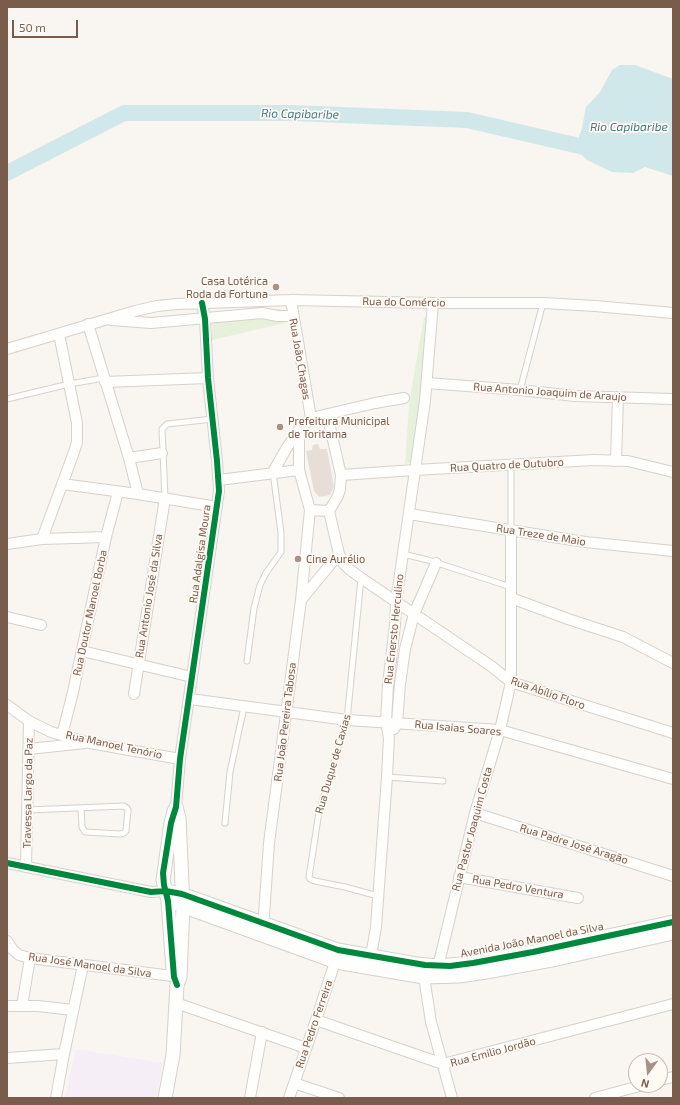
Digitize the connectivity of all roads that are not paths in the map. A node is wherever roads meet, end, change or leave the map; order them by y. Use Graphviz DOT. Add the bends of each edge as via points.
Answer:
graph roads {
  1 [pos="290,300"];
  2 [pos="202,303"];
  3 [pos="433,303"];
  4 [pos="543,303"];
  5 [pos="673,313"];
  6 [pos="292,316"];
  7 [pos="204,319"];
  8 [pos="105,320"];
  9 [pos="88,324"];
  10 [pos="59,334"];
  11 [pos="7,349"];
  12 [pos="208,378"];
  13 [pos="104,380"];
  14 [pos="427,383"];
  15 [pos="69,384"];
  16 [pos="520,390"];
  17 [pos="618,397"];
  18 [pos="404,398"];
  19 [pos="673,399"];
  20 [pos="7,400"];
  21 [pos="327,414"];
  22 [pos="213,418"];
  23 [pos="311,418"];
  24 [pos="299,430"];
  25 [pos="162,454"];
  26 [pos="129,458"];
  27 [pos="616,461"];
  28 [pos="511,464"];
  29 [pos="299,470"];
  30 [pos="415,470"];
  31 [pos="273,472"];
  32 [pos="673,472"];
  33 [pos="341,475"];
  34 [pos="219,480"];
  35 [pos="62,484"];
  36 [pos="118,492"];
  37 [pos="138,494"];
  38 [pos="165,498"];
  39 [pos="217,508"];
  40 [pos="310,510"];
  41 [pos="329,511"];
  42 [pos="409,514"];
  43 [pos="512,531"];
  44 [pos="106,537"];
  45 [pos="42,539"];
  46 [pos="7,544"];
  47 [pos="673,551"];
  48 [pos="339,554"];
  49 [pos="403,554"];
  50 [pos="436,563"];
  51 [pos="361,578"];
  52 [pos="511,587"];
  53 [pos="511,598"];
  54 [pos="301,600"];
  55 [pos="396,602"];
  56 [pos="414,614"];
  57 [pos="7,617"];
  58 [pos="41,625"];
  59 [pos="82,651"];
  60 [pos="247,660"];
  61 [pos="673,663"];
  62 [pos="138,664"];
  63 [pos="192,677"];
  64 [pos="511,682"];
  65 [pos="134,694"];
  66 [pos="190,699"];
  67 [pos="7,705"];
  68 [pos="244,707"];
  69 [pos="286,713"];
  70 [pos="347,720"];
  71 [pos="29,721"];
  72 [pos="386,722"];
  73 [pos="397,723"];
  74 [pos="500,730"];
  75 [pos="673,733"];
  76 [pos="62,735"];
  77 [pos="389,738"];
  78 [pos="90,743"];
  79 [pos="29,749"];
  80 [pos="180,759"];
  81 [pos="387,777"];
  82 [pos="673,779"];
  83 [pos="443,781"];
  84 [pos="81,808"];
  85 [pos="176,808"];
  86 [pos="28,810"];
  87 [pos="475,813"];
  88 [pos="225,823"];
  89 [pos="7,863"];
  90 [pos="26,866"];
  91 [pos="673,876"];
  92 [pos="459,877"];
  93 [pos="167,896"];
  94 [pos="378,896"];
  95 [pos="578,898"];
  96 [pos="182,900"];
  97 [pos="673,922"];
  98 [pos="263,929"];
  99 [pos="673,933"];
  100 [pos="7,941"];
  101 [pos="337,956"];
  102 [pos="371,956"];
  103 [pos="30,958"];
  104 [pos="83,965"];
  105 [pos="431,971"];
  106 [pos="177,980"];
  107 [pos="176,1003"];
  108 [pos="673,1004"];
  109 [pos="7,1006"];
  110 [pos="22,1006"];
  111 [pos="73,1010"];
  112 [pos="316,1020"];
  113 [pos="262,1032"];
  114 [pos="306,1048"];
  115 [pos="64,1054"];
  116 [pos="7,1058"];
  117 [pos="443,1064"];
  118 [pos="294,1083"];
  119 [pos="628,1089"];
  120 [pos="56,1098"];
  121 [pos="165,1098"];
  122 [pos="250,1098"];
  123 [pos="289,1098"];
  124 [pos="339,1098"];
  125 [pos="452,1098"];
  126 [pos="595,1098"];
  1 -- 2 [label="street, Rua do Comércio"];
  1 -- 3 [label="street, Rua do Comércio"];
  1 -- 6 [label="street, Rua João Chagas"];
  2 -- 7 [label="street, Rua Adalgisa Moura"];
  2 -- 8 [label="street, Rua do Comércio" via="157,306"];
  3 -- 4 [label="street, Rua do Comércio"];
  3 -- 14 [label="street, Rua Enersto Herculino"];
  4 -- 5 [label="street, Rua do Comércio"];
  4 -- 16 [label="lane"];
  6 -- 7 [label="street" via="262,313"];
  6 -- 23 [label="street, Rua João Chagas"];
  7 -- 8 [label="street" via="151,323"];
  7 -- 12 [label="street, Rua Adalgisa Moura"];
  8 -- 9 [label="street"];
  9 -- 10 [label="street"];
  9 -- 13 [label="street"];
  10 -- 11 [label="street"];
  10 -- 15 [label="street"];
  12 -- 13 [label="street"];
  12 -- 22 [label="street, Rua Adalgisa Moura"];
  13 -- 15 [label="lane"];
  13 -- 26 [label="street"];
  14 -- 16 [label="street, Rua Antonio Joaquim de Araujo"];
  14 -- 30 [label="street, Rua Enersto Herculino"];
  15 -- 20 [label="lane"];
  15 -- 35 [label="street" via="78,424 74,452"];
  16 -- 17 [label="street, Rua Antonio Joaquim de Araujo" via="575,396"];
  17 -- 19 [label="street, Rua Antonio Joaquim de Araujo"];
  17 -- 27 [label="street"];
  18 -- 21 [label="street"];
  21 -- 23 [label="street"];
  21 -- 33 [label="street"];
  22 -- 25 [label="lane" via="167,424 162,429"];
  22 -- 34 [label="street, Rua Adalgisa Moura"];
  23 -- 24 [label="street"];
  24 -- 29 [label="street"];
  24 -- 31 [label="street"];
  25 -- 26 [label="street"];
  25 -- 38 [label="lane"];
  26 -- 37 [label="street"];
  27 -- 28 [label="street, Rua Quatro de Outubro"];
  27 -- 32 [label="street, Rua Quatro de Outubro" via="643,464"];
  28 -- 30 [label="street, Rua Quatro de Outubro"];
  28 -- 43 [label="lane"];
  29 -- 31 [label="street"];
  29 -- 40 [label="street"];
  30 -- 33 [label="street, Rua Quatro de Outubro"];
  30 -- 42 [label="street, Rua Enersto Herculino"];
  31 -- 34 [label="street"];
  31 -- 60 [label="lane" via="281,552 260,585"];
  33 -- 41 [label="street" via="338,496"];
  34 -- 39 [label="street, Rua Adalgisa Moura"];
  35 -- 36 [label="street"];
  35 -- 45 [label="street"];
  36 -- 37 [label="street"];
  36 -- 44 [label="street, Rua Doutor Manoel Borba"];
  37 -- 38 [label="street"];
  38 -- 39 [label="street"];
  38 -- 62 [label="street, Rua Antonio José da Silva"];
  39 -- 63 [label="street, Rua Adalgisa Moura"];
  40 -- 41 [label="street"];
  40 -- 54 [label="street, Rua João Pereira Tabosa"];
  41 -- 48 [label="street"];
  42 -- 43 [label="street, Rua Treze de Maio"];
  42 -- 49 [label="street, Rua Enersto Herculino"];
  43 -- 47 [label="street, Rua Treze de Maio"];
  43 -- 52 [label="street, Rua Pastor Joaquim Costa"];
  44 -- 45 [label="street"];
  44 -- 59 [label="street, Rua Doutor Manoel Borba"];
  45 -- 46 [label="street"];
  48 -- 51 [label="street, Rua Abílio Floro" via="344,564"];
  48 -- 54 [label="street"];
  49 -- 50 [label="lane"];
  49 -- 55 [label="street, Rua Enersto Herculino"];
  50 -- 52 [label="lane"];
  50 -- 56 [label="street"];
  51 -- 55 [label="street, Rua Abílio Floro"];
  51 -- 70 [label="lane, Rua Duque de Caxias"];
  52 -- 53 [label="street, Rua Pastor Joaquim Costa"];
  53 -- 61 [label="street" via="568,620 623,637"];
  53 -- 64 [label="street, Rua Pastor Joaquim Costa"];
  54 -- 69 [label="street, Rua João Pereira Tabosa"];
  55 -- 56 [label="street, Rua Abílio Floro"];
  55 -- 72 [label="street, Rua Enersto Herculino"];
  56 -- 64 [label="street, Rua Abílio Floro"];
  56 -- 73 [label="street" via="405,649"];
  57 -- 58 [label="street"];
  59 -- 62 [label="street"];
  59 -- 76 [label="street, Rua Doutor Manoel Borba"];
  62 -- 63 [label="street"];
  62 -- 65 [label="street, Rua Antonio José da Silva"];
  63 -- 66 [label="street, Rua Adalgisa Moura"];
  64 -- 74 [label="street, Rua Pastor Joaquim Costa"];
  64 -- 75 [label="street, Rua Abílio Floro"];
  66 -- 68 [label="street, Rua Isaias Soares"];
  66 -- 80 [label="street, Rua Adalgisa Moura"];
  67 -- 71 [label="street, Rua Manoel Tenório"];
  68 -- 69 [label="street, Rua Isaias Soares"];
  68 -- 88 [label="lane" via="230,772"];
  69 -- 70 [label="street, Rua Isaias Soares"];
  69 -- 98 [label="street, Rua João Pereira Tabosa" via="269,843"];
  70 -- 72 [label="street, Rua Isaias Soares"];
  70 -- 94 [label="lane, Rua Duque de Caxias" via="319,812 309,877 315,881"];
  71 -- 76 [label="street, Rua Manoel Tenório"];
  71 -- 79 [label="street, Travessa Largo da Paz"];
  72 -- 73 [label="street, Rua Isaias Soares"];
  72 -- 77 [label="street, Rua Enersto Herculino"];
  73 -- 74 [label="street, Rua Isaias Soares"];
  73 -- 77 [label="street"];
  74 -- 82 [label="street, Rua Isaias Soares"];
  74 -- 87 [label="street, Rua Pastor Joaquim Costa"];
  76 -- 78 [label="street, Rua Manoel Tenório"];
  77 -- 81 [label="street, Rua Enersto Herculino"];
  78 -- 79 [label="street"];
  78 -- 80 [label="street, Rua Manoel Tenório"];
  79 -- 86 [label="street, Travessa Largo da Paz"];
  80 -- 85 [label="street, Rua Adalgisa Moura"];
  81 -- 83 [label="lane"];
  81 -- 94 [label="street, Rua Enersto Herculino"];
  84 -- 84 [label="lane" via="126,807 126,831 120,834 86,832 82,827"];
  84 -- 86 [label="lane"];
  85 -- 93 [label="street" via="163,873"];
  85 -- 96 [label="street" via="179,818"];
  86 -- 90 [label="street, Travessa Largo da Paz"];
  87 -- 91 [label="street, Rua Padre José Aragão"];
  87 -- 92 [label="street, Rua Pastor Joaquim Costa"];
  89 -- 90 [label="street"];
  90 -- 93 [label="street"];
  92 -- 95 [label="street, Rua Pedro Ventura"];
  92 -- 105 [label="street, Rua Pastor Joaquim Costa"];
  93 -- 96 [label="street, Avenida João Manoel da Silva"];
  93 -- 106 [label="street"];
  94 -- 102 [label="street, Rua Enersto Herculino"];
  96 -- 98 [label="street, Avenida João Manoel da Silva"];
  96 -- 106 [label="street"];
  97 -- 105 [label="street, Avenida João Manoel da Silva"];
  98 -- 101 [label="street, Avenida João Manoel da Silva"];
  99 -- 105 [label="street, Avenida João Manoel da Silva" via="486,972"];
  100 -- 103 [label="street, Rua José Manoel da Silva" via="13,950"];
  101 -- 102 [label="street, Avenida João Manoel da Silva"];
  101 -- 105 [label="street, Avenida João Manoel da Silva"];
  101 -- 112 [label="street, Rua Pedro Ferreira"];
  102 -- 105 [label="street, Avenida João Manoel da Silva"];
  103 -- 104 [label="street, Rua José Manoel da Silva"];
  103 -- 110 [label="street"];
  104 -- 106 [label="street, Rua José Manoel da Silva"];
  104 -- 111 [label="street"];
  105 -- 117 [label="street" via="431,1022"];
  106 -- 107 [label="street"];
  107 -- 113 [label="street"];
  107 -- 121 [label="street" via="173,1055"];
  108 -- 117 [label="street, Rua Emilio Jordão"];
  109 -- 110 [label="street"];
  110 -- 111 [label="street"];
  111 -- 115 [label="street"];
  112 -- 114 [label="street, Rua Pedro Ferreira"];
  112 -- 117 [label="street, Rua Emilio Jordão"];
  113 -- 114 [label="street"];
  113 -- 122 [label="street"];
  114 -- 118 [label="street, Rua Pedro Ferreira"];
  115 -- 116 [label="street"];
  115 -- 120 [label="street"];
  117 -- 125 [label="street"];
  118 -- 123 [label="street, Rua Pedro Ferreira"];
  118 -- 124 [label="street"];
  119 -- 126 [label="street"];
}
